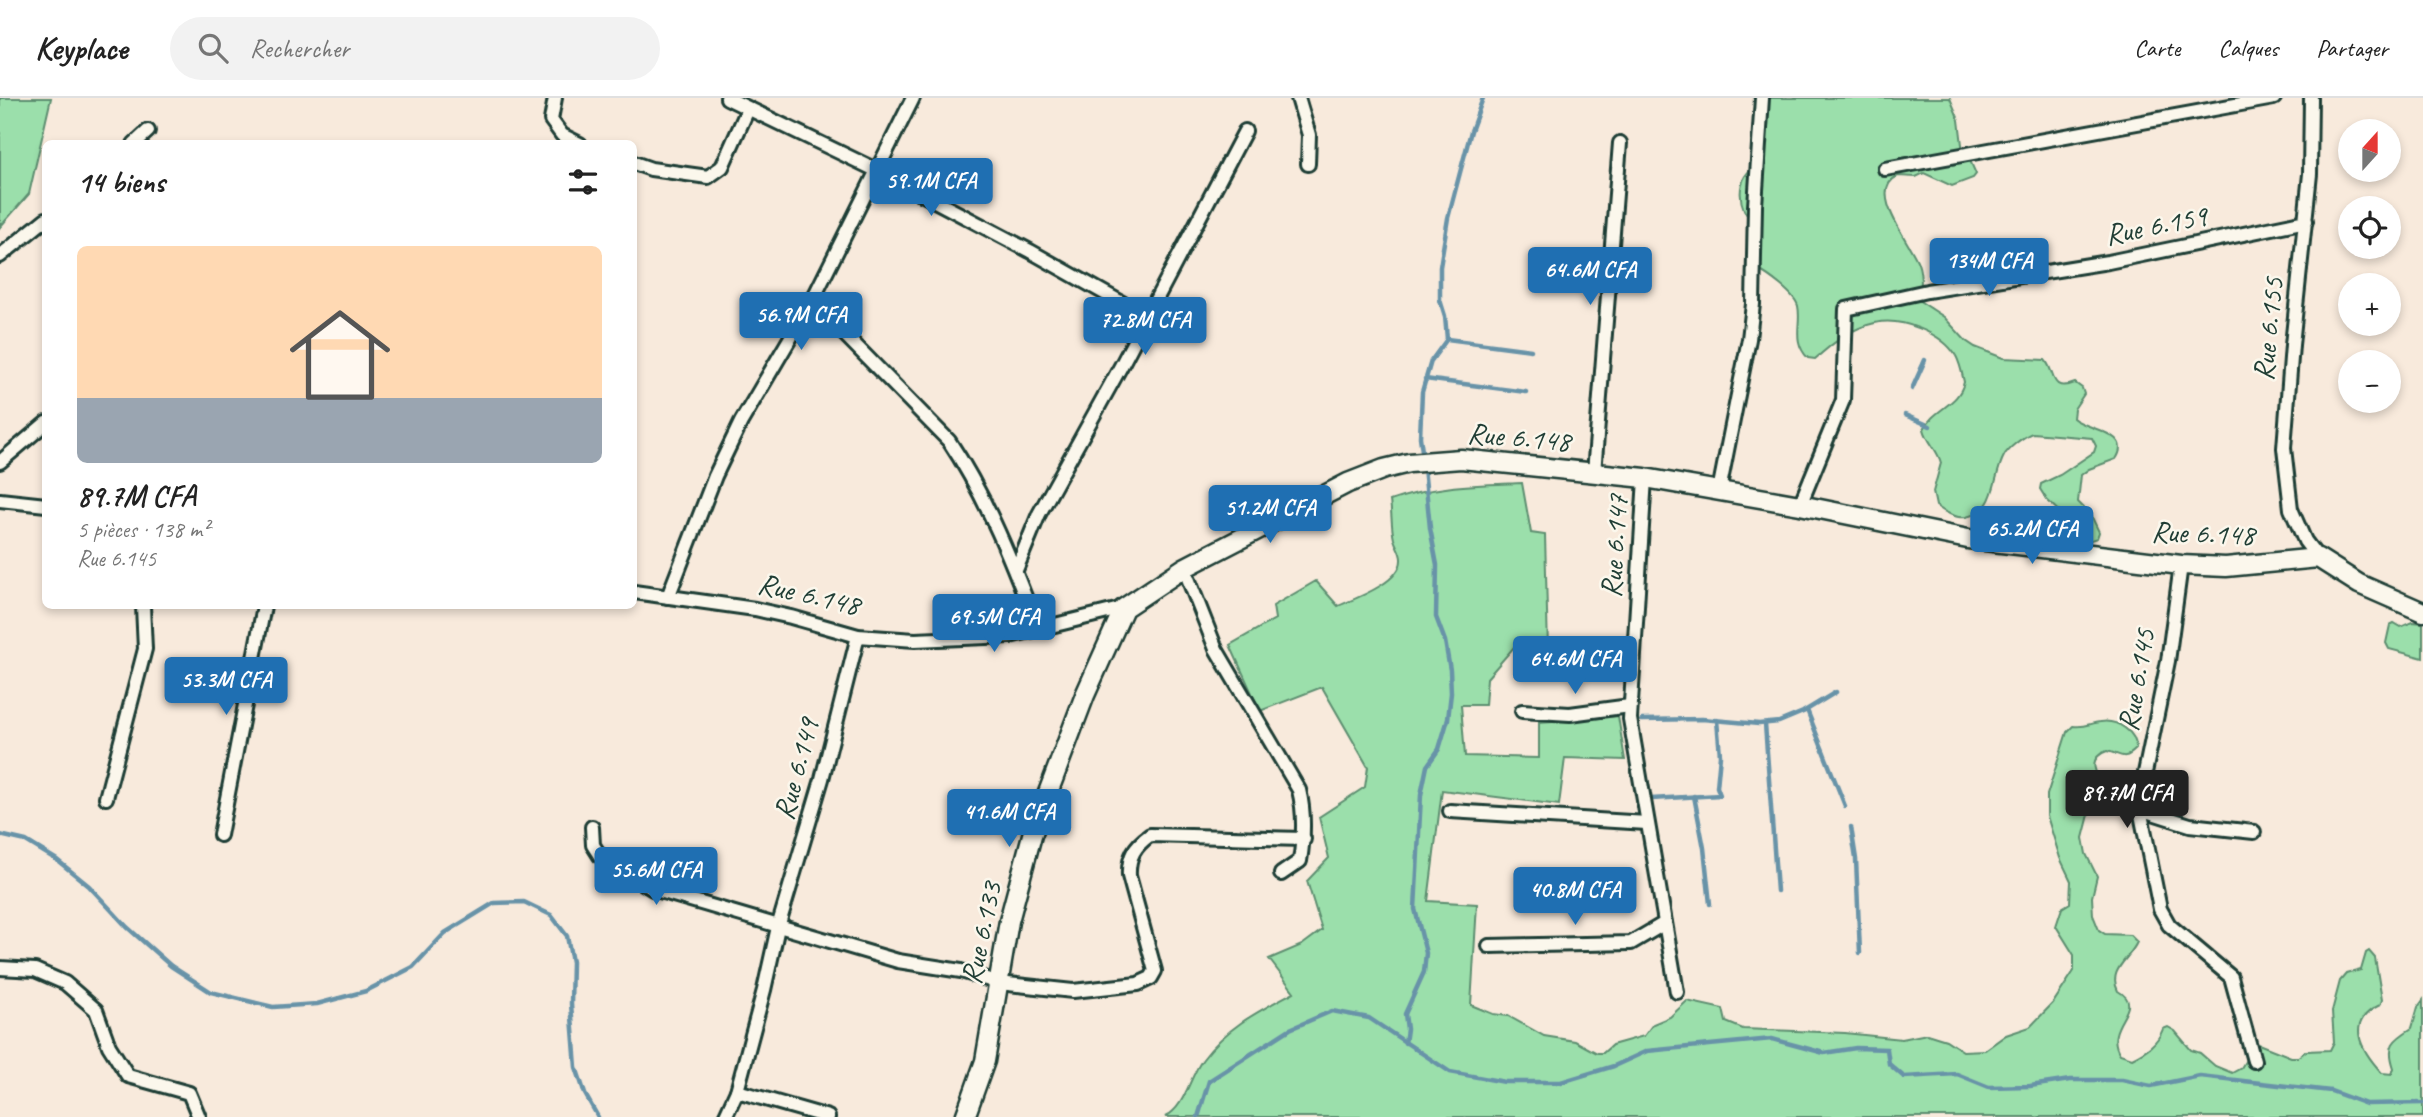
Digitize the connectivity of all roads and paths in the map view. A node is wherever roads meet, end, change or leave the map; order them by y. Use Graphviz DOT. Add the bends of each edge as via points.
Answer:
graph roads {
  1 [pos="555,98"];
  2 [pos="727,98"];
  3 [pos="913,98"];
  4 [pos="1298,98"];
  5 [pos="1762,98"];
  6 [pos="2274,98"];
  7 [pos="2311,98"];
  8 [pos="748,109"];
  9 [pos="148,131"];
  10 [pos="1245,131"];
  11 [pos="138,140"];
  12 [pos="572,140"];
  13 [pos="1620,143"];
  14 [pos="637,164"];
  15 [pos="1308,164"];
  16 [pos="1885,169"];
  17 [pos="876,170"];
  18 [pos="2306,221"];
  19 [pos="42,222"];
  20 [pos="0,256"];
  21 [pos="812,301"];
  22 [pos="1147,317"];
  23 [pos="42,426"];
  24 [pos="0,461"];
  25 [pos="1594,473"];
  26 [pos="1645,478"];
  27 [pos="1719,491"];
  28 [pos="0,501"];
  29 [pos="42,505"];
  30 [pos="1800,505"];
  31 [pos="2318,558"];
  32 [pos="2181,565"];
  33 [pos="1184,568"];
  34 [pos="1016,570"];
  35 [pos="637,592"];
  36 [pos="668,597"];
  37 [pos="1124,608"];
  38 [pos="143,609"];
  39 [pos="263,609"];
  40 [pos="2423,612"];
  41 [pos="1037,628"];
  42 [pos="858,636"];
  43 [pos="1630,706"];
  44 [pos="1522,711"];
  45 [pos="106,797"];
  46 [pos="2140,809"];
  47 [pos="1450,811"];
  48 [pos="1647,823"];
  49 [pos="592,827"];
  50 [pos="2255,832"];
  51 [pos="220,835"];
  52 [pos="1304,839"];
  53 [pos="1281,874"];
  54 [pos="1665,923"];
  55 [pos="778,927"];
  56 [pos="1489,946"];
  57 [pos="0,968"];
  58 [pos="999,983"];
  59 [pos="1677,992"];
  60 [pos="2254,1060"];
  61 [pos="737,1091"];
  62 [pos="199,1117"];
  63 [pos="725,1117"];
  64 [pos="828,1117"];
  65 [pos="965,1117"];
  1 -- 12 [label="street" via="551,120"];
  2 -- 8 [label="street"];
  3 -- 17 [label="street"];
  4 -- 15 [label="street" via="1309,135"];
  5 -- 27 [label="street" via="1753,304"];
  6 -- 16 [label="street"];
  7 -- 18 [label="street, Rue 6.155"];
  8 -- 14 [label="street" via="722,167 708,177"];
  8 -- 17 [label="street"];
  9 -- 11 [label="street"];
  10 -- 22 [label="street"];
  13 -- 25 [label="street"];
  17 -- 21 [label="street"];
  17 -- 22 [label="street"];
  18 -- 30 [label="street, Rue 6.159" via="1846,309 1843,400"];
  18 -- 31 [label="street, Rue 6.155" via="2284,448 2291,509"];
  19 -- 20 [label="street"];
  21 -- 34 [label="street" via="949,441 967,468"];
  21 -- 36 [label="street" via="741,422"];
  22 -- 34 [label="street" via="1039,514"];
  23 -- 24 [label="street"];
  25 -- 26 [label="street, Rue 6.148"];
  25 -- 33 [label="street, Rue 6.148" via="1488,460 1409,463 1348,483"];
  26 -- 27 [label="street, Rue 6.148"];
  26 -- 43 [label="street, Rue 6.147"];
  27 -- 30 [label="street, Rue 6.148"];
  28 -- 29 [label="street"];
  30 -- 32 [label="street, Rue 6.148" via="1968,539"];
  31 -- 32 [label="street, Rue 6.148" via="2226,567"];
  31 -- 40 [label="street" via="2358,584"];
  32 -- 46 [label="street, Rue 6.145"];
  33 -- 37 [label="street, Rue 6.148"];
  33 -- 52 [label="street" via="1216,649 1299,790"];
  34 -- 41 [label="street"];
  35 -- 36 [label="street, Rue 6.148"];
  36 -- 42 [label="street, Rue 6.148" via="767,612"];
  37 -- 41 [label="street, Rue 6.148"];
  37 -- 58 [label="street, Rue 6.133" via="1032,835 1009,921"];
  38 -- 45 [label="street" via="145,649"];
  39 -- 51 [label="street"];
  41 -- 42 [label="street, Rue 6.148" via="1010,636 963,639"];
  42 -- 55 [label="street, Rue 6.149"];
  43 -- 44 [label="street" via="1570,714"];
  43 -- 48 [label="street, Rue 6.147"];
  46 -- 50 [label="street" via="2190,825"];
  46 -- 60 [label="street, Rue 6.145" via="2160,909 2169,925 2231,977"];
  47 -- 48 [label="street"];
  48 -- 54 [label="street, Rue 6.147"];
  49 -- 55 [label="street" via="593,845 600,856 653,889"];
  52 -- 53 [label="street" via="1300,861"];
  52 -- 58 [label="street" via="1150,835 1137,845 1128,864 1153,961 1151,978 1138,984 1073,991"];
  54 -- 56 [label="street" via="1631,943"];
  54 -- 59 [label="street, Rue 6.147"];
  55 -- 58 [label="street"];
  55 -- 61 [label="street, Rue 6.149"];
  57 -- 62 [label="street" via="35,970 65,983 96,1010 109,1046 128,1076 188,1093"];
  58 -- 65 [label="street, Rue 6.133" via="985,1061"];
  61 -- 63 [label="street, Rue 6.149"];
  61 -- 64 [label="street"];
}
